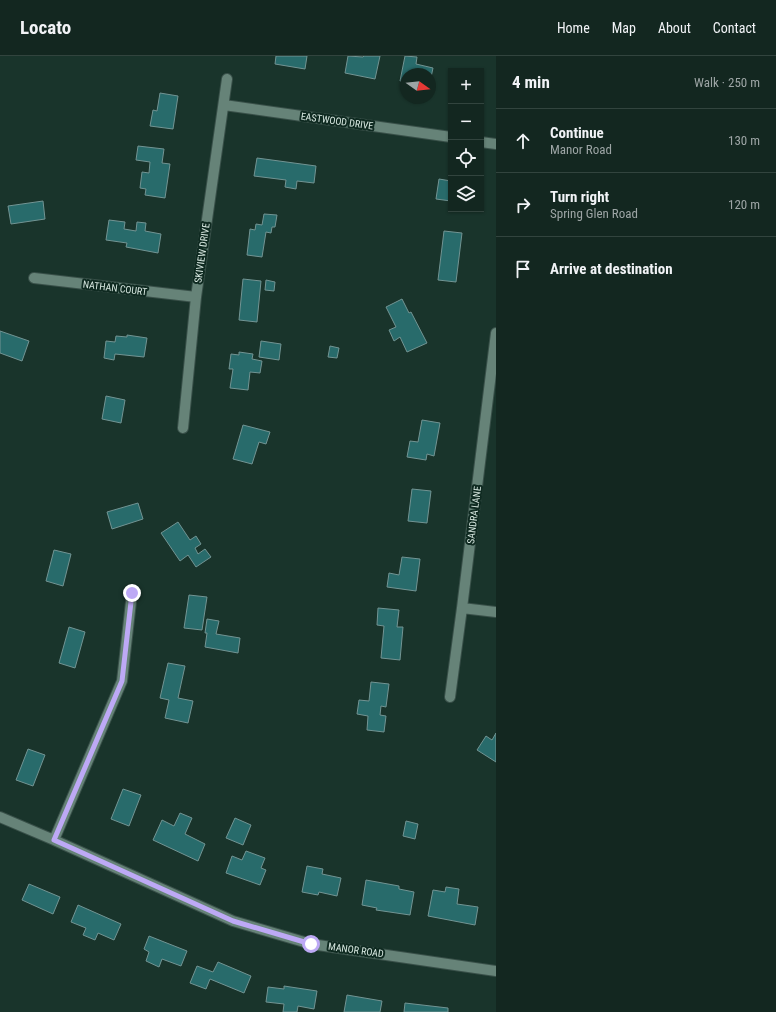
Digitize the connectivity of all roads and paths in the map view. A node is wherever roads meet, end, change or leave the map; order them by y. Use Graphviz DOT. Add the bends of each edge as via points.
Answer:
graph roads {
  1 [pos="227,79"];
  2 [pos="224,105"];
  3 [pos="448,137"];
  4 [pos="484,142"];
  5 [pos="496,144"];
  6 [pos="34,278"];
  7 [pos="196,297"];
  8 [pos="496,333"];
  9 [pos="183,428"];
  10 [pos="132,593"];
  11 [pos="462,608"];
  12 [pos="496,612"];
  13 [pos="450,697"];
  14 [pos="0,817"];
  15 [pos="54,840"];
  16 [pos="496,971"];
  1 -- 2 [label="street, SKIVIEW DRIVE"];
  2 -- 3 [label="street, EASTWOOD DRIVE"];
  2 -- 7 [label="street, SKIVIEW DRIVE"];
  4 -- 5 [label="street"];
  6 -- 7 [label="street, NATHAN COURT"];
  7 -- 9 [label="street, SKIVIEW DRIVE"];
  8 -- 11 [label="street, SANDRA LANE"];
  10 -- 15 [label="street" via="122,681"];
  11 -- 12 [label="street"];
  11 -- 13 [label="street, SANDRA LANE"];
  14 -- 15 [label="street, MANOR ROAD"];
  15 -- 16 [label="street, MANOR ROAD" via="233,921 311,944"];
}
